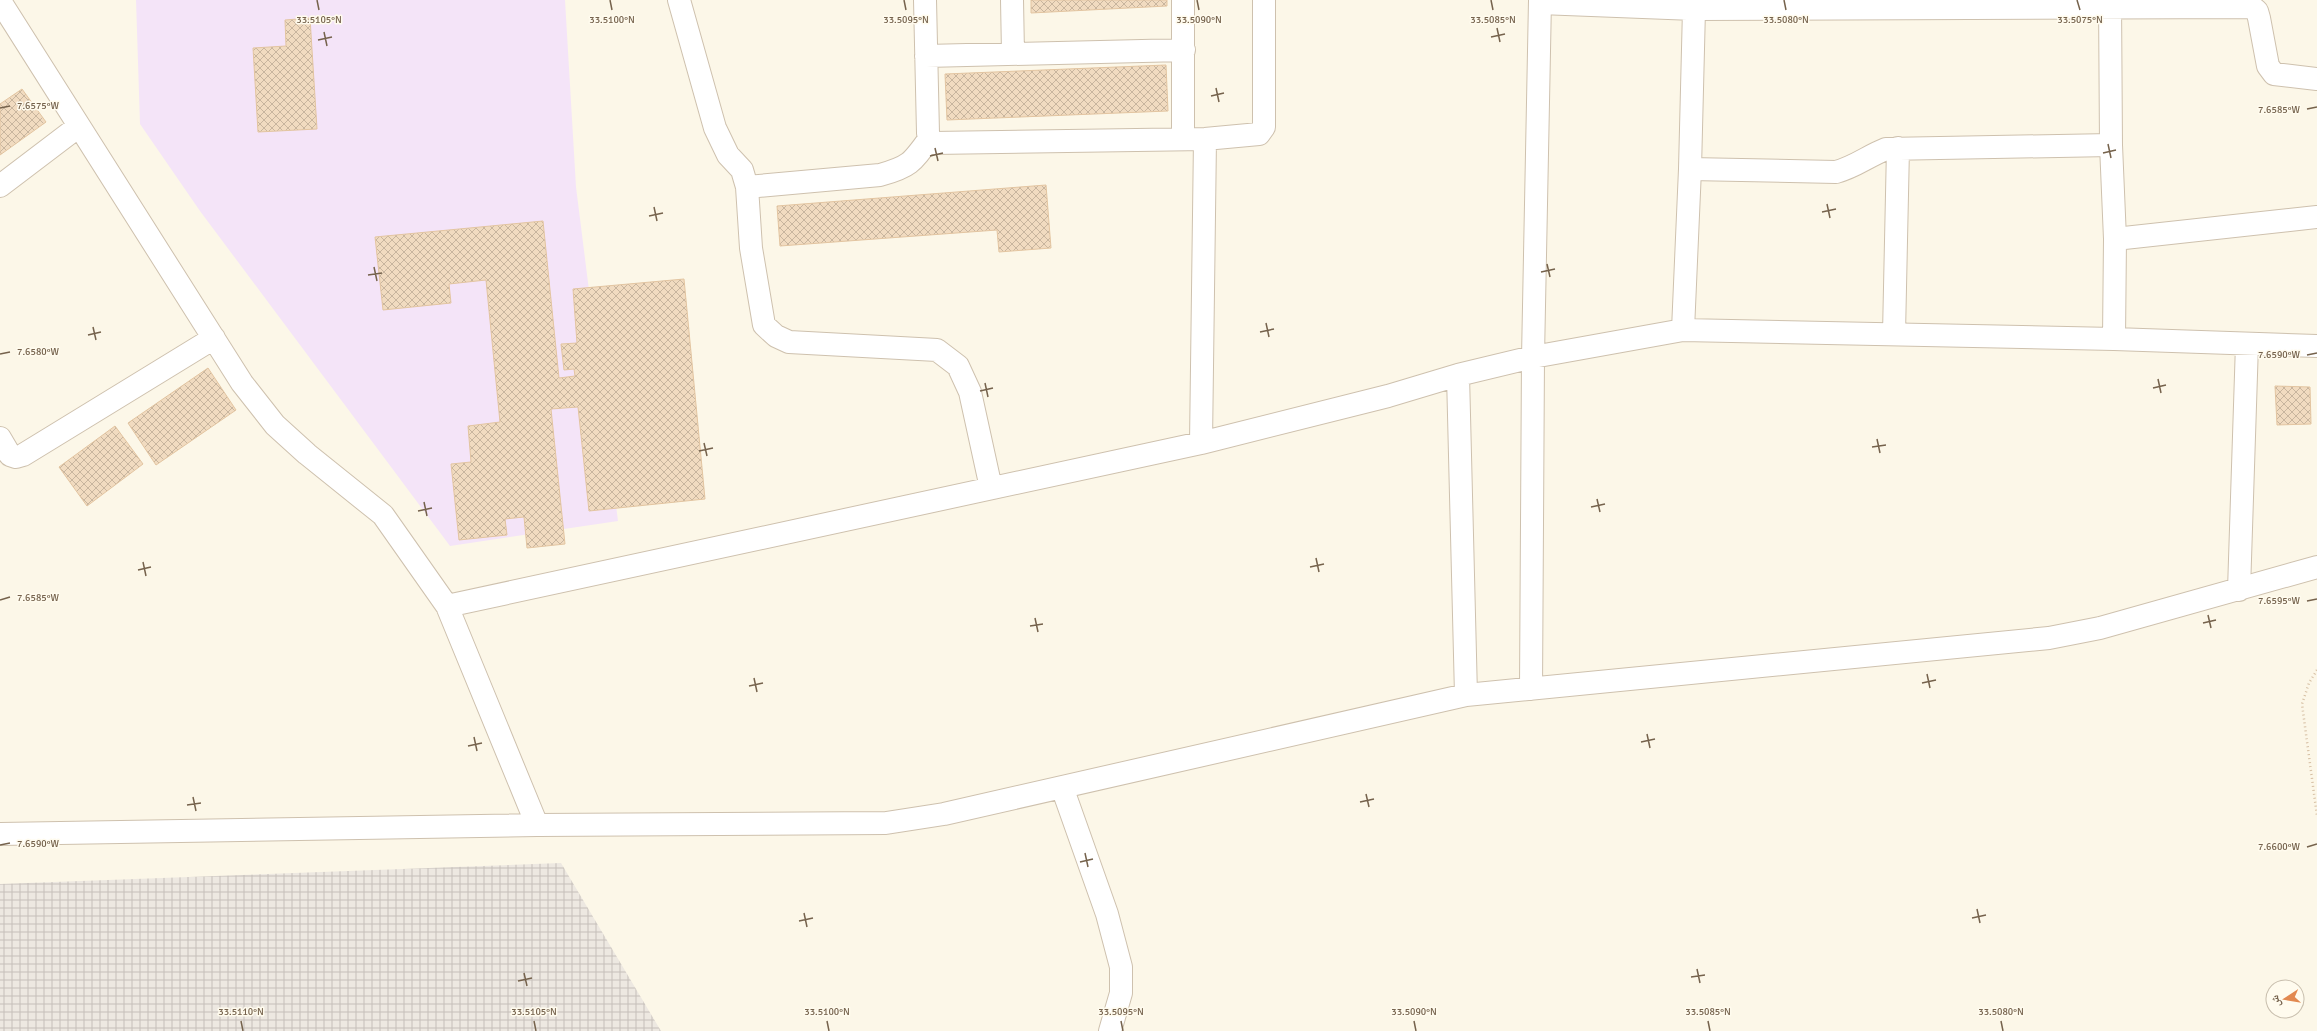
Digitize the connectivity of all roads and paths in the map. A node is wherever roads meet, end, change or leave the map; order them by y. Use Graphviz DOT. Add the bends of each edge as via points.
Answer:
graph roads {
  1 [pos="679,0"];
  2 [pos="925,0"];
  3 [pos="1012,0"];
  4 [pos="1184,0"];
  5 [pos="1264,0"];
  6 [pos="1540,1"];
  7 [pos="0,2"];
  8 [pos="2110,3"];
  9 [pos="1848,4"];
  10 [pos="1694,9"];
  11 [pos="1184,50"];
  12 [pos="1013,53"];
  13 [pos="926,56"];
  14 [pos="2317,79"];
  15 [pos="79,126"];
  16 [pos="929,139"];
  17 [pos="1183,139"];
  18 [pos="1205,139"];
  19 [pos="2111,146"];
  20 [pos="1898,148"];
  21 [pos="1690,169"];
  22 [pos="0,186"];
  23 [pos="747,187"];
  24 [pos="2317,217"];
  25 [pos="2115,240"];
  26 [pos="1683,330"];
  27 [pos="1894,334"];
  28 [pos="214,338"];
  29 [pos="2114,339"];
  30 [pos="2247,344"];
  31 [pos="2317,346"];
  32 [pos="1533,357"];
  33 [pos="1458,375"];
  34 [pos="0,438"];
  35 [pos="1201,443"];
  36 [pos="990,488"];
  37 [pos="2317,567"];
  38 [pos="2239,590"];
  39 [pos="447,606"];
  40 [pos="2317,670"];
  41 [pos="1531,689"];
  42 [pos="1466,695"];
  43 [pos="1062,787"];
  44 [pos="2317,816"];
  45 [pos="537,825"];
  46 [pos="0,834"];
  47 [pos="1110,1031"];
  1 -- 23 [label="street" via="715,128 728,155 742,170"];
  2 -- 13 [label="street"];
  3 -- 12 [label="street"];
  4 -- 11 [label="street"];
  5 -- 18 [label="street" via="1263,132"];
  6 -- 10 [label="street"];
  6 -- 32 [label="street"];
  7 -- 15 [label="street"];
  8 -- 9 [label="street"];
  8 -- 14 [label="street" via="2252,7 2257,11 2268,66 2274,74"];
  8 -- 19 [label="street"];
  9 -- 10 [label="street"];
  10 -- 21 [label="street"];
  11 -- 12 [label="street"];
  11 -- 17 [label="street"];
  12 -- 13 [label="street"];
  13 -- 16 [label="street"];
  15 -- 22 [label="street"];
  15 -- 28 [label="street"];
  16 -- 17 [label="street" via="933,143"];
  16 -- 23 [label="street" via="913,162 892,172"];
  17 -- 18 [label="street"];
  18 -- 35 [label="street"];
  19 -- 20 [label="street"];
  19 -- 25 [label="street"];
  20 -- 21 [label="street" via="1886,149 1851,168 1836,172"];
  20 -- 27 [label="street"];
  21 -- 26 [label="street"];
  23 -- 36 [label="street" via="750,248 764,325 776,336 789,342 937,350 958,366 970,392"];
  24 -- 25 [label="street"];
  25 -- 29 [label="street"];
  26 -- 27 [label="street"];
  26 -- 32 [label="street"];
  27 -- 29 [label="street"];
  28 -- 34 [label="street" via="23,455 10,455"];
  28 -- 39 [label="street" via="242,383 275,426 383,515"];
  29 -- 30 [label="street"];
  30 -- 31 [label="street"];
  30 -- 38 [label="street"];
  32 -- 33 [label="street"];
  32 -- 41 [label="street"];
  33 -- 35 [label="street" via="1388,396"];
  33 -- 42 [label="street"];
  35 -- 36 [label="street"];
  36 -- 39 [label="street"];
  37 -- 38 [label="street"];
  38 -- 41 [label="street" via="2100,628 2049,638"];
  39 -- 45 [label="street"];
  40 -- 44 [label="path" via="2309,683 2302,704"];
  41 -- 42 [label="street"];
  42 -- 43 [label="street"];
  43 -- 45 [label="street" via="944,814 886,823"];
  43 -- 47 [label="street" via="1107,914 1120,968 1121,993"];
  45 -- 46 [label="street"];
}
